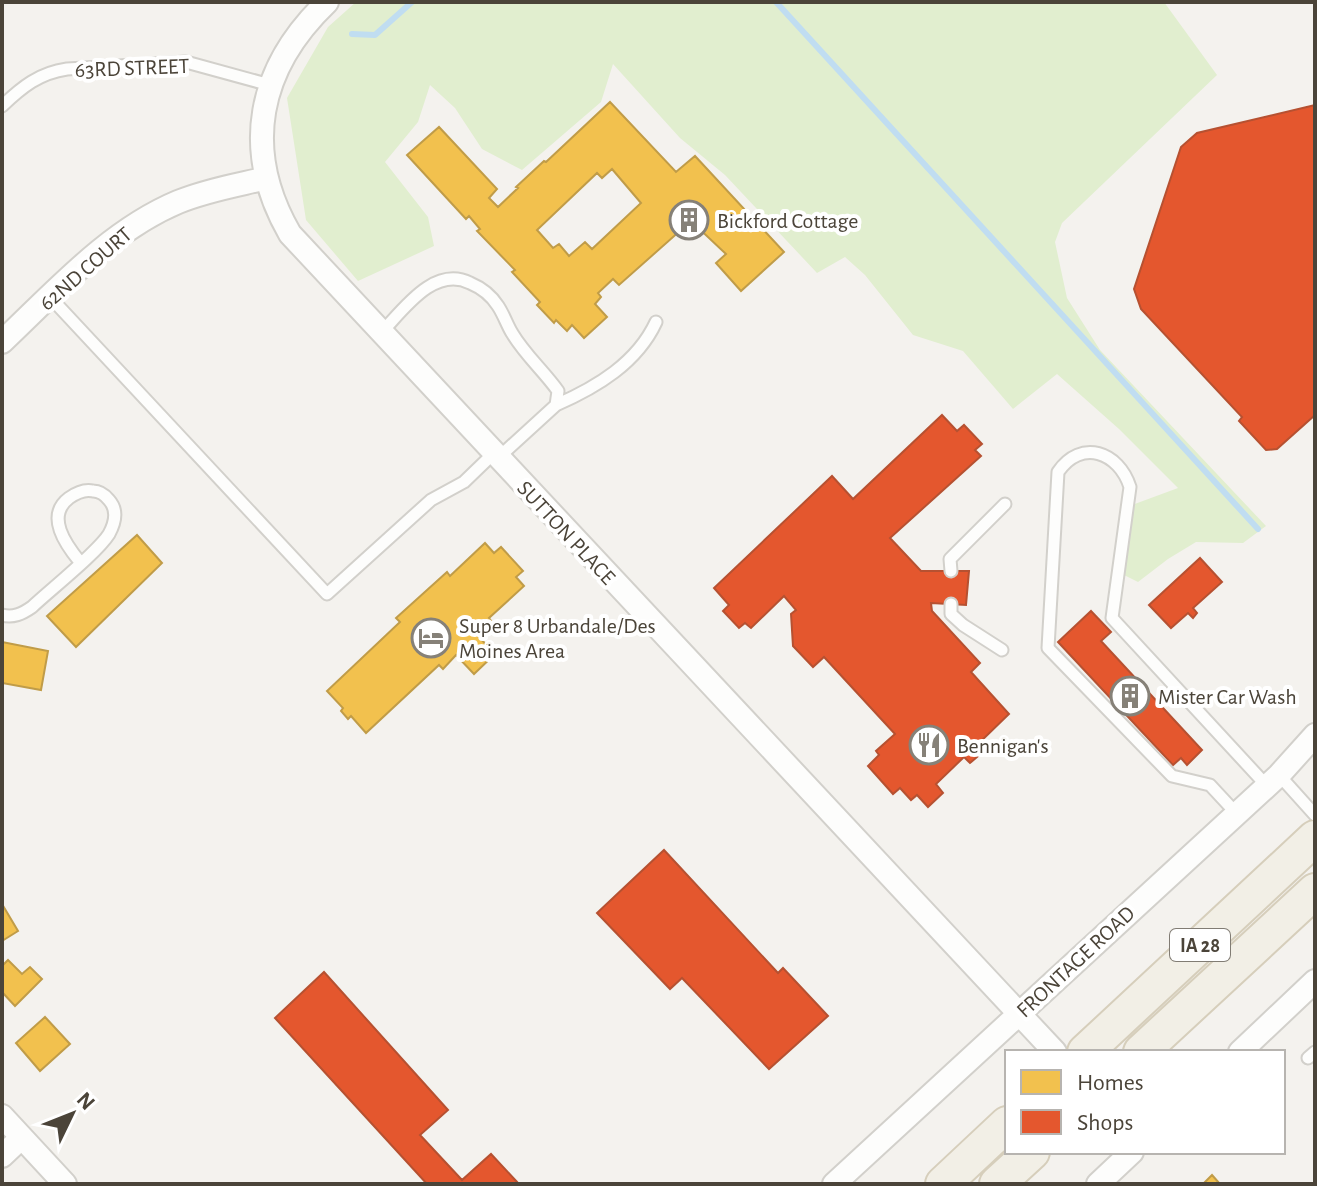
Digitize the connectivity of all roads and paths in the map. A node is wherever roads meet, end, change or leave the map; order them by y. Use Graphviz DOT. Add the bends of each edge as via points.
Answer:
graph roads {
  1 [pos="327,2"];
  2 [pos="270,85"];
  3 [pos="2,106"];
  4 [pos="267,178"];
  5 [pos="50,297"];
  6 [pos="656,322"];
  7 [pos="380,333"];
  8 [pos="2,342"];
  9 [pos="556,405"];
  10 [pos="496,456"];
  11 [pos="1005,504"];
  12 [pos="80,562"];
  13 [pos="951,571"];
  14 [pos="951,604"];
  15 [pos="2,615"];
  16 [pos="1002,650"];
  17 [pos="1315,735"];
  18 [pos="1273,781"];
  19 [pos="1236,813"];
  20 [pos="1315,815"];
  21 [pos="1315,838"];
  22 [pos="1315,891"];
  23 [pos="1315,981"];
  24 [pos="1019,1013"];
  25 [pos="1053,1050"];
  26 [pos="1087,1050"];
  27 [pos="1143,1050"];
  28 [pos="1242,1050"];
  29 [pos="2,1116"];
  30 [pos="1005,1126"];
  31 [pos="21,1138"];
  32 [pos="1030,1154"];
  33 [pos="1130,1154"];
  34 [pos="2,1156"];
  35 [pos="65,1184"];
  36 [pos="834,1184"];
  37 [pos="943,1184"];
  38 [pos="997,1184"];
  39 [pos="1098,1184"];
  1 -- 2 [label="street, SUTTON PLACE" via="283,53"];
  2 -- 3 [label="lane, 63RD STREET" via="186,62 67,69 30,81"];
  2 -- 4 [label="street, SUTTON PLACE" via="262,123"];
  4 -- 5 [label="street, 62ND COURT" via="180,201 147,217"];
  4 -- 7 [label="street, SUTTON PLACE" via="290,234"];
  5 -- 8 [label="street, 62ND COURT"];
  5 -- 10 [label="lane" via="327,594 431,500"];
  6 -- 9 [label="lane" via="648,339 601,383"];
  7 -- 9 [label="lane" via="428,287 448,279 465,280 498,305 531,361 558,391"];
  7 -- 10 [label="street, SUTTON PLACE"];
  9 -- 10 [label="lane"];
  10 -- 24 [label="street, SUTTON PLACE"];
  11 -- 13 [label="lane" via="950,559"];
  12 -- 12 [label="lane" via="107,537 115,520 114,507 95,490 70,497 57,517 66,546"];
  12 -- 15 [label="lane" via="22,614"];
  14 -- 16 [label="lane" via="951,614 963,625"];
  17 -- 18 [label="street, FRONTAGE ROAD"];
  18 -- 19 [label="street, FRONTAGE ROAD"];
  18 -- 19 [label="lane" via="1112,618 1130,487 1123,470 1097,453 1064,463 1058,472 1048,648 1172,776 1210,785"];
  18 -- 20 [label="lane"];
  19 -- 24 [label="street, FRONTAGE ROAD"];
  21 -- 26 [label="main road, IA 28"];
  22 -- 27 [label="main road, IA 28"];
  23 -- 28 [label="street"];
  24 -- 25 [label="street, SUTTON PLACE"];
  24 -- 36 [label="street, FRONTAGE ROAD"];
  29 -- 31 [label="street"];
  30 -- 37 [label="main road"];
  31 -- 34 [label="street"];
  31 -- 35 [label="street"];
  32 -- 38 [label="main road"];
  33 -- 39 [label="street"];
}
